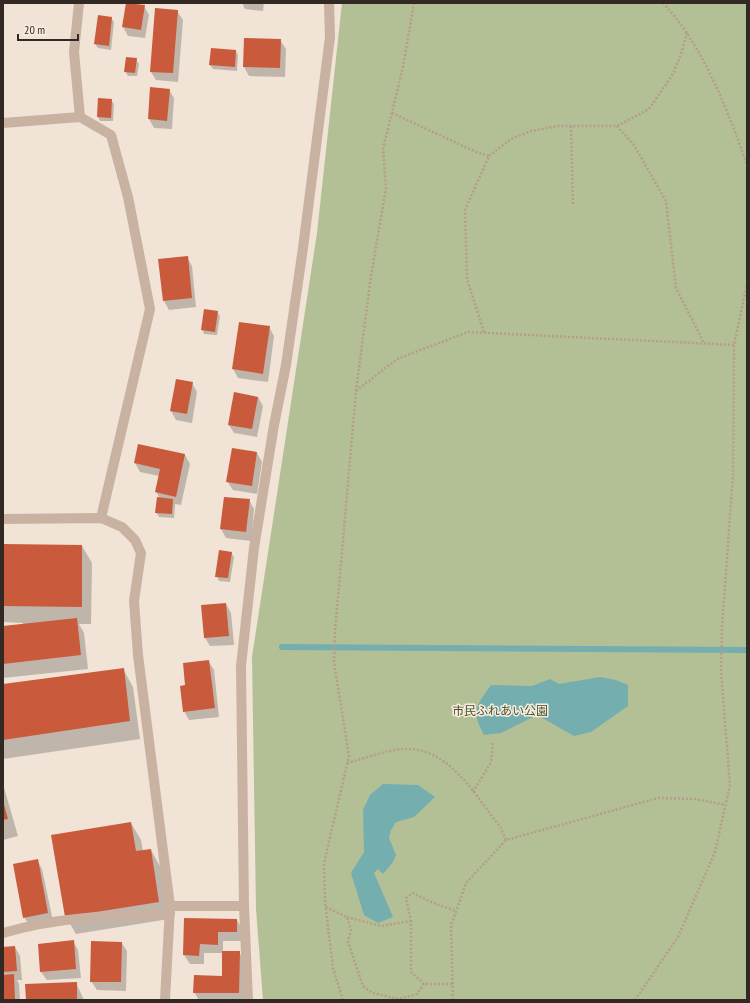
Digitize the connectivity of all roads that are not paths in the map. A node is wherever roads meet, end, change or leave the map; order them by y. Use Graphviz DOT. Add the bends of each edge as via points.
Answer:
graph roads {
  1 [pos="79,3"];
  2 [pos="329,3"];
  3 [pos="80,117"];
  4 [pos="3,123"];
  5 [pos="101,518"];
  6 [pos="3,520"];
  7 [pos="244,906"];
  8 [pos="170,910"];
  9 [pos="3,933"];
  10 [pos="165,1000"];
  11 [pos="248,1000"];
  1 -- 3 [label="street" via="74,52"];
  2 -- 7 [label="street" via="330,37 303,248 286,365 254,548 241,666"];
  3 -- 4 [label="street"];
  3 -- 5 [label="street" via="111,135 128,197 150,309"];
  5 -- 6 [label="street"];
  5 -- 8 [label="street" via="122,527 135,540 141,554 134,601 138,655"];
  7 -- 8 [label="street"];
  7 -- 11 [label="street"];
  8 -- 9 [label="street" via="97,916 24,927"];
  8 -- 10 [label="street"];
}
